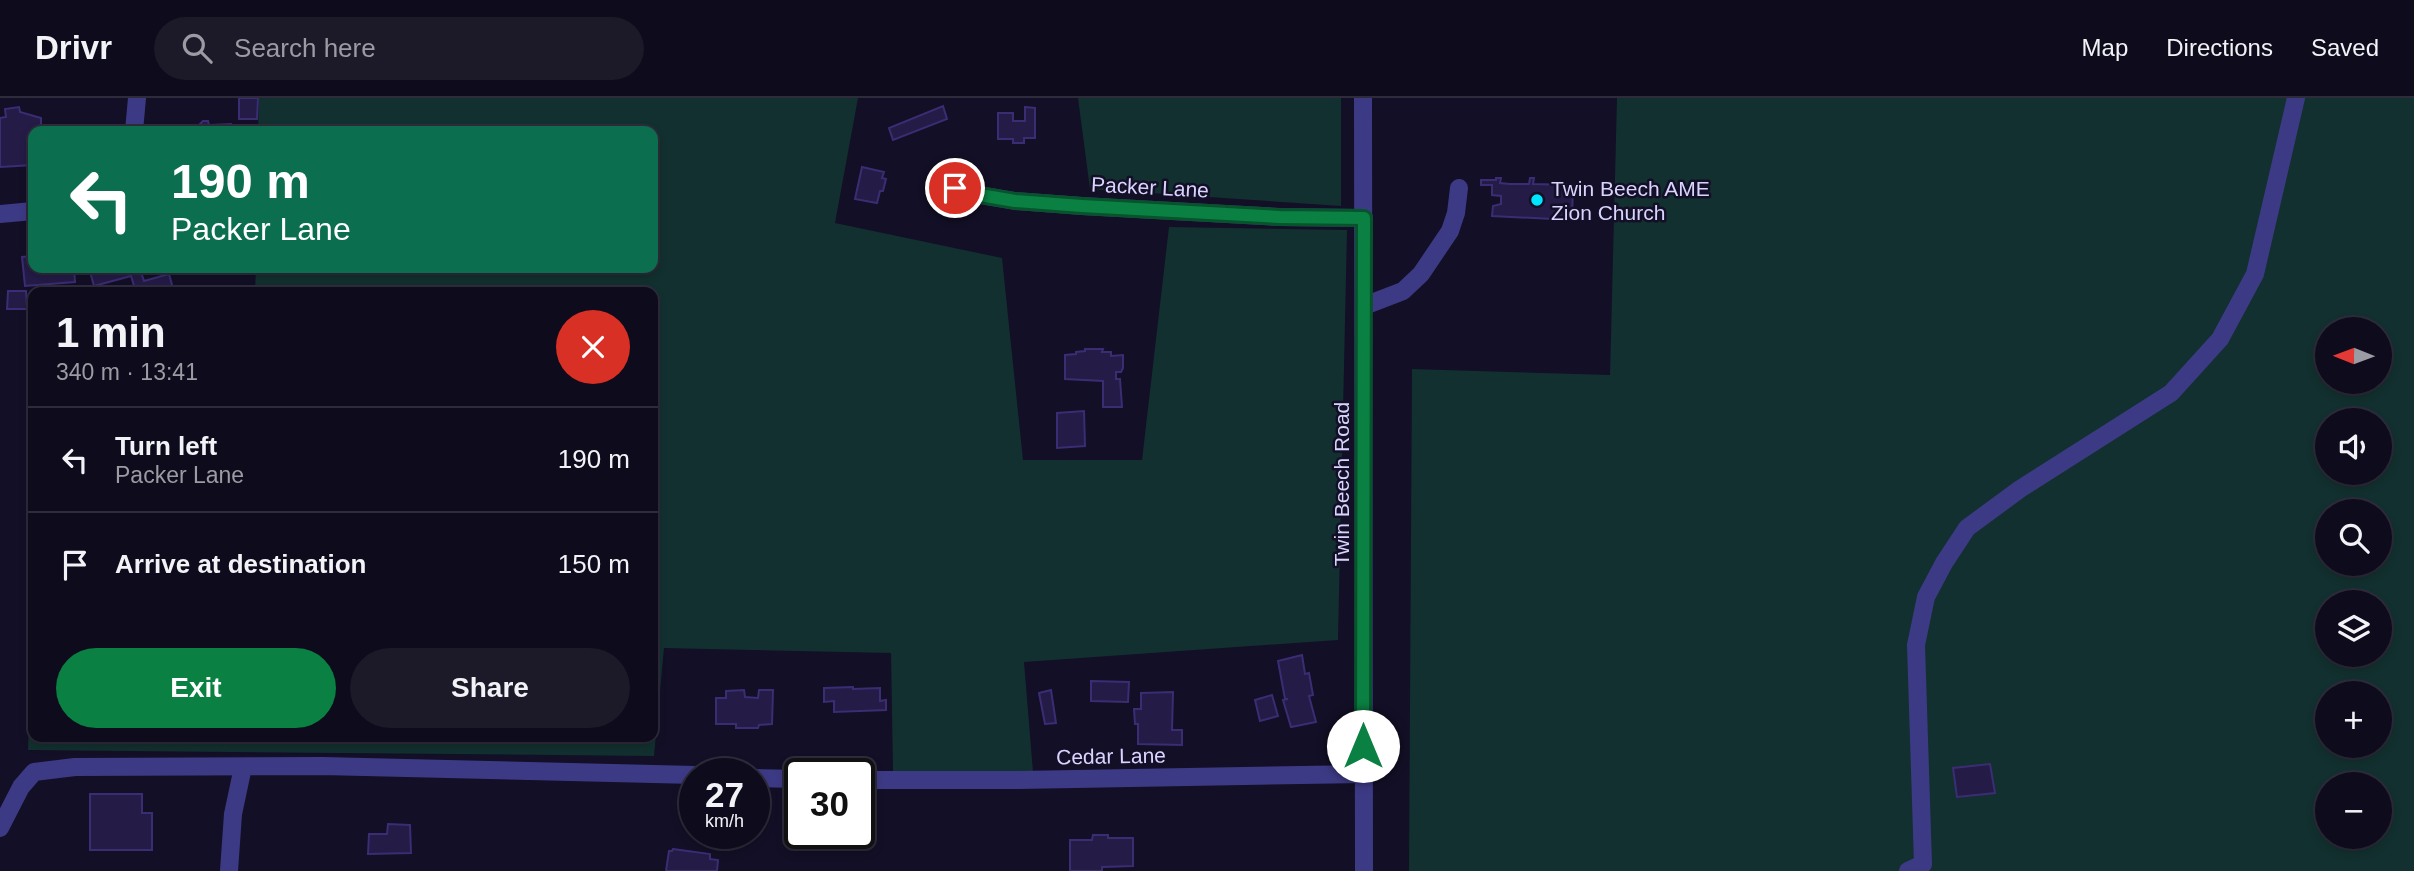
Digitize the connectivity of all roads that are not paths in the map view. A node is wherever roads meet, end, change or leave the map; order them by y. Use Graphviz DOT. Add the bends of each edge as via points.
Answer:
graph roads {
  1 [pos="137,98"];
  2 [pos="1363,98"];
  3 [pos="2296,98"];
  4 [pos="134,126"];
  5 [pos="936,182"];
  6 [pos="1459,188"];
  7 [pos="28,211"];
  8 [pos="0,214"];
  9 [pos="1364,218"];
  10 [pos="1364,306"];
  11 [pos="243,767"];
  12 [pos="1363,774"];
  13 [pos="679,775"];
  14 [pos="875,780"];
  15 [pos="0,828"];
  16 [pos="229,871"];
  17 [pos="1364,871"];
  18 [pos="1908,871"];
  1 -- 4 [label="street"];
  2 -- 9 [label="street, Twin Beech Road"];
  3 -- 18 [label="street" via="2255,274 2220,339 2171,393 1967,528 1926,597 1916,645 1923,864"];
  5 -- 9 [label="street, Packer Lane" via="1015,201"];
  6 -- 10 [label="street" via="1450,231 1421,274 1403,291"];
  7 -- 8 [label="street"];
  9 -- 10 [label="street, Twin Beech Road"];
  10 -- 12 [label="street, Twin Beech Road"];
  11 -- 13 [label="street"];
  11 -- 15 [label="street" via="75,766 34,772 20,787"];
  11 -- 16 [label="street" via="233,814"];
  12 -- 14 [label="street, Cedar Lane"];
  12 -- 17 [label="street, Twin Beech Road"];
}
